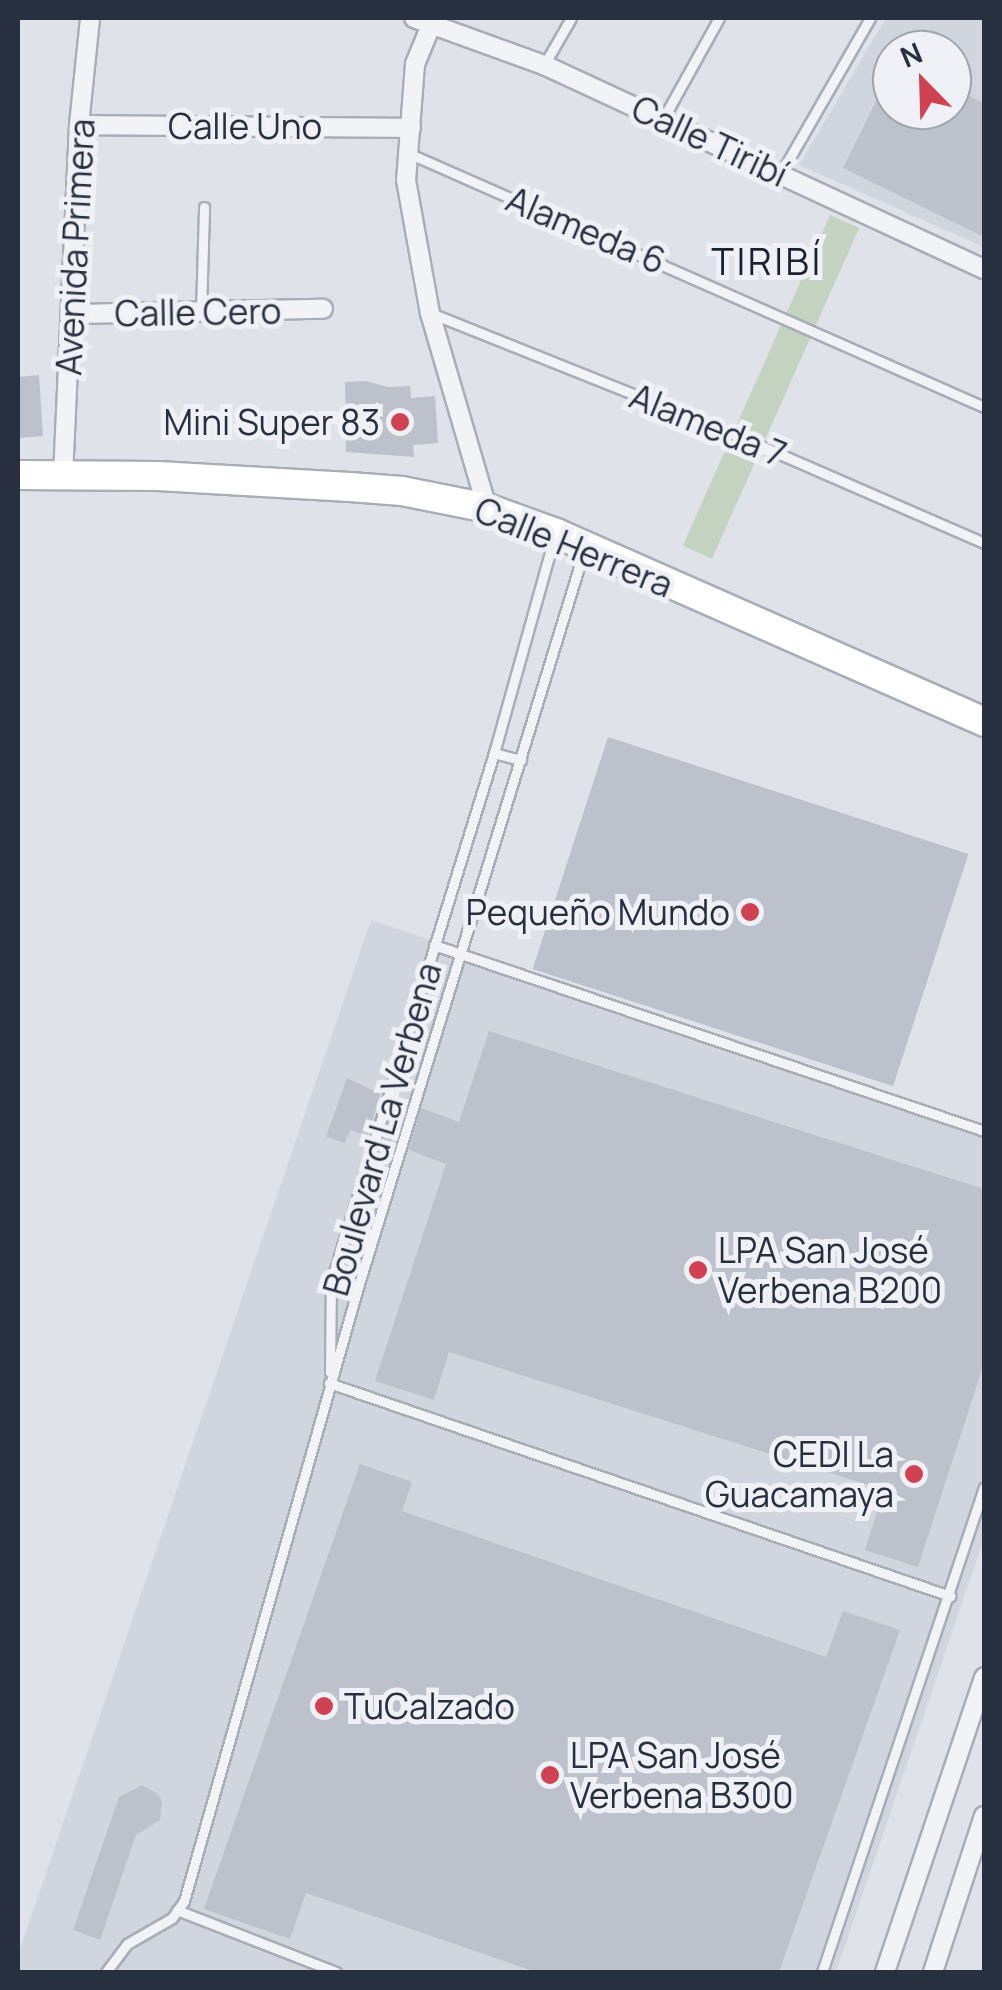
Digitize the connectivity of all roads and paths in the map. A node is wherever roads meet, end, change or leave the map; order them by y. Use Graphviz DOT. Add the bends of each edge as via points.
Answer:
graph roads {
  1 [pos="90,18"];
  2 [pos="571,18"];
  3 [pos="719,18"];
  4 [pos="870,18"];
  5 [pos="426,19"];
  6 [pos="544,65"];
  7 [pos="663,119"];
  8 [pos="79,125"];
  9 [pos="411,128"];
  10 [pos="406,152"];
  11 [pos="781,173"];
  12 [pos="204,207"];
  13 [pos="984,269"];
  14 [pos="323,309"];
  15 [pos="201,311"];
  16 [pos="430,313"];
  17 [pos="74,314"];
  18 [pos="984,407"];
  19 [pos="18,475"];
  20 [pos="64,477"];
  21 [pos="487,508"];
  22 [pos="556,532"];
  23 [pos="984,543"];
  24 [pos="585,547"];
  25 [pos="984,722"];
  26 [pos="494,754"];
  27 [pos="521,760"];
  28 [pos="434,945"];
  29 [pos="462,956"];
  30 [pos="984,1131"];
  31 [pos="330,1383"];
  32 [pos="984,1487"];
  33 [pos="950,1596"];
  34 [pos="984,1677"];
  35 [pos="984,1816"];
  36 [pos="177,1910"];
  37 [pos="106,1972"];
  38 [pos="336,1972"];
  39 [pos="822,1972"];
  40 [pos="885,1972"];
  41 [pos="933,1972"];
  1 -- 8 [label="street, Avenida Primera"];
  2 -- 6 [label="lane"];
  3 -- 7 [label="lane"];
  4 -- 11 [label="lane"];
  5 -- 6 [label="street, Calle Tiribí"];
  5 -- 9 [label="street"];
  6 -- 7 [label="street, Calle Tiribí"];
  7 -- 11 [label="street, Calle Tiribí"];
  8 -- 9 [label="street, Calle Uno"];
  8 -- 17 [label="street, Avenida Primera"];
  9 -- 10 [label="street"];
  10 -- 16 [label="street"];
  10 -- 18 [label="lane, Alameda 6"];
  11 -- 13 [label="street, Calle Tiribí"];
  12 -- 15 [label="lane"];
  14 -- 15 [label="street, Calle Cero"];
  15 -- 17 [label="street, Calle Cero"];
  16 -- 21 [label="street"];
  16 -- 23 [label="lane, Alameda 7" via="745,438"];
  17 -- 20 [label="street, Avenida Primera"];
  19 -- 20 [label="street, Calle Herrera"];
  20 -- 21 [label="street, Calle Herrera" via="350,487"];
  21 -- 22 [label="street, Calle Herrera"];
  22 -- 24 [label="street, Calle Herrera"];
  22 -- 26 [label="lane, Boulevard La Verbena"];
  24 -- 25 [label="street, Calle Herrera"];
  24 -- 27 [label="lane, Boulevard La Verbena"];
  26 -- 27 [label="lane"];
  26 -- 28 [label="lane, Boulevard La Verbena"];
  27 -- 29 [label="lane, Boulevard La Verbena"];
  28 -- 29 [label="lane"];
  28 -- 31 [label="lane, Boulevard La Verbena" via="331,1282"];
  29 -- 30 [label="lane"];
  29 -- 31 [label="lane, Boulevard La Verbena"];
  31 -- 33 [label="lane"];
  31 -- 36 [label="lane, Boulevard La Verbena"];
  32 -- 33 [label="lane"];
  33 -- 39 [label="lane"];
  34 -- 40 [label="street"];
  35 -- 41 [label="street"];
  36 -- 37 [label="lane" via="127,1944"];
  36 -- 38 [label="lane"];
}
